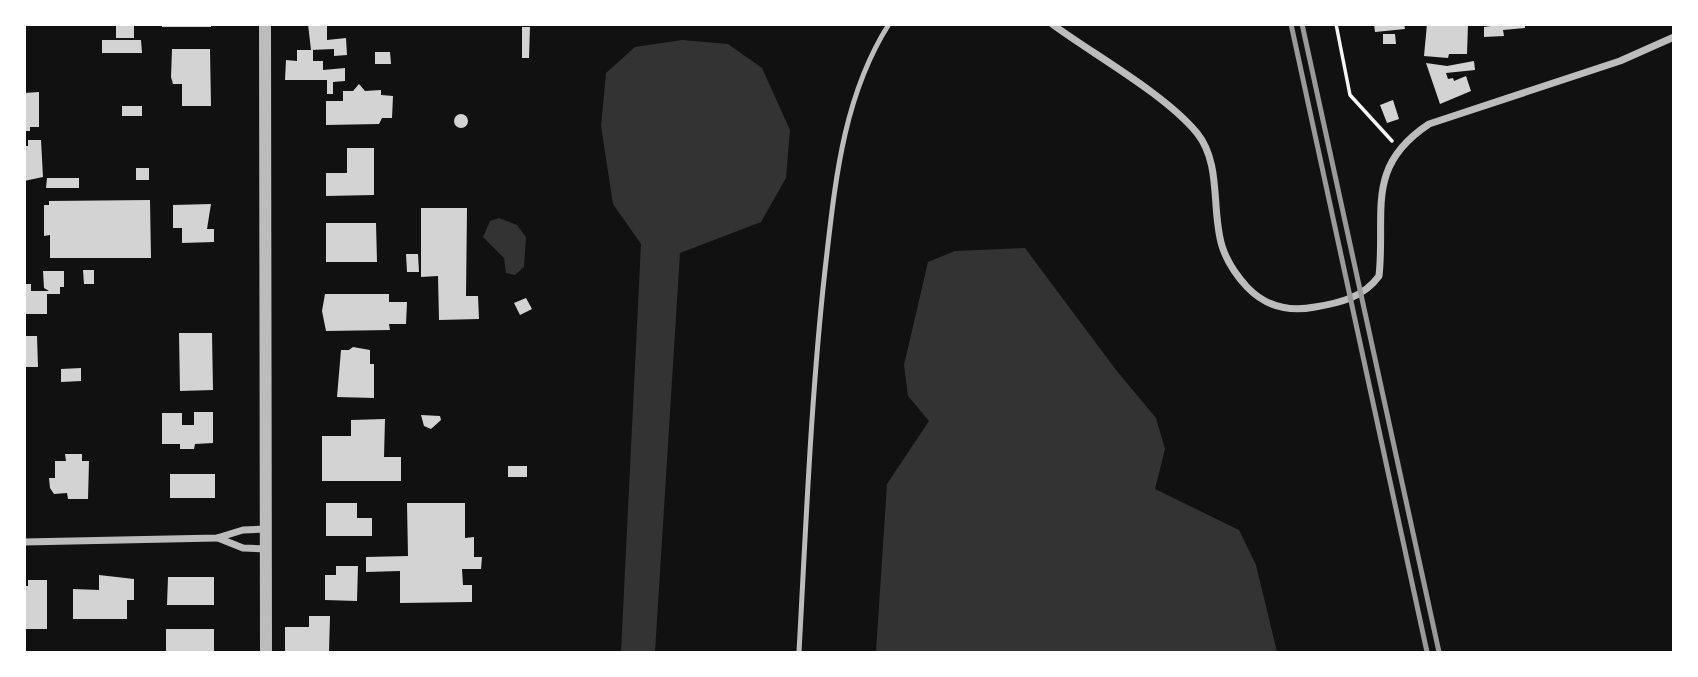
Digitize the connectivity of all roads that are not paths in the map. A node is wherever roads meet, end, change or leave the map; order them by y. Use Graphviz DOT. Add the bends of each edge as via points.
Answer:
graph roads {
  1 [pos="265,24"];
  2 [pos="889,24"];
  3 [pos="1052,24"];
  4 [pos="1674,37"];
  5 [pos="268,529"];
  6 [pos="218,538"];
  7 [pos="24,542"];
  8 [pos="268,549"];
  9 [pos="265,653"];
  10 [pos="799,653"];
  1 -- 5 [label="street"];
  2 -- 10 [label="lane" via="846,122 833,205 818,332"];
  3 -- 4 [label="street" via="1158,97 1198,134 1212,169 1222,245 1234,272 1256,296 1274,306 1313,308 1362,294 1379,276 1380,200 1388,168 1412,136 1429,124 1620,61"];
  5 -- 6 [label="street"];
  5 -- 8 [label="street"];
  6 -- 7 [label="street"];
  6 -- 8 [label="street" via="243,548"];
  8 -- 9 [label="street"];
}
